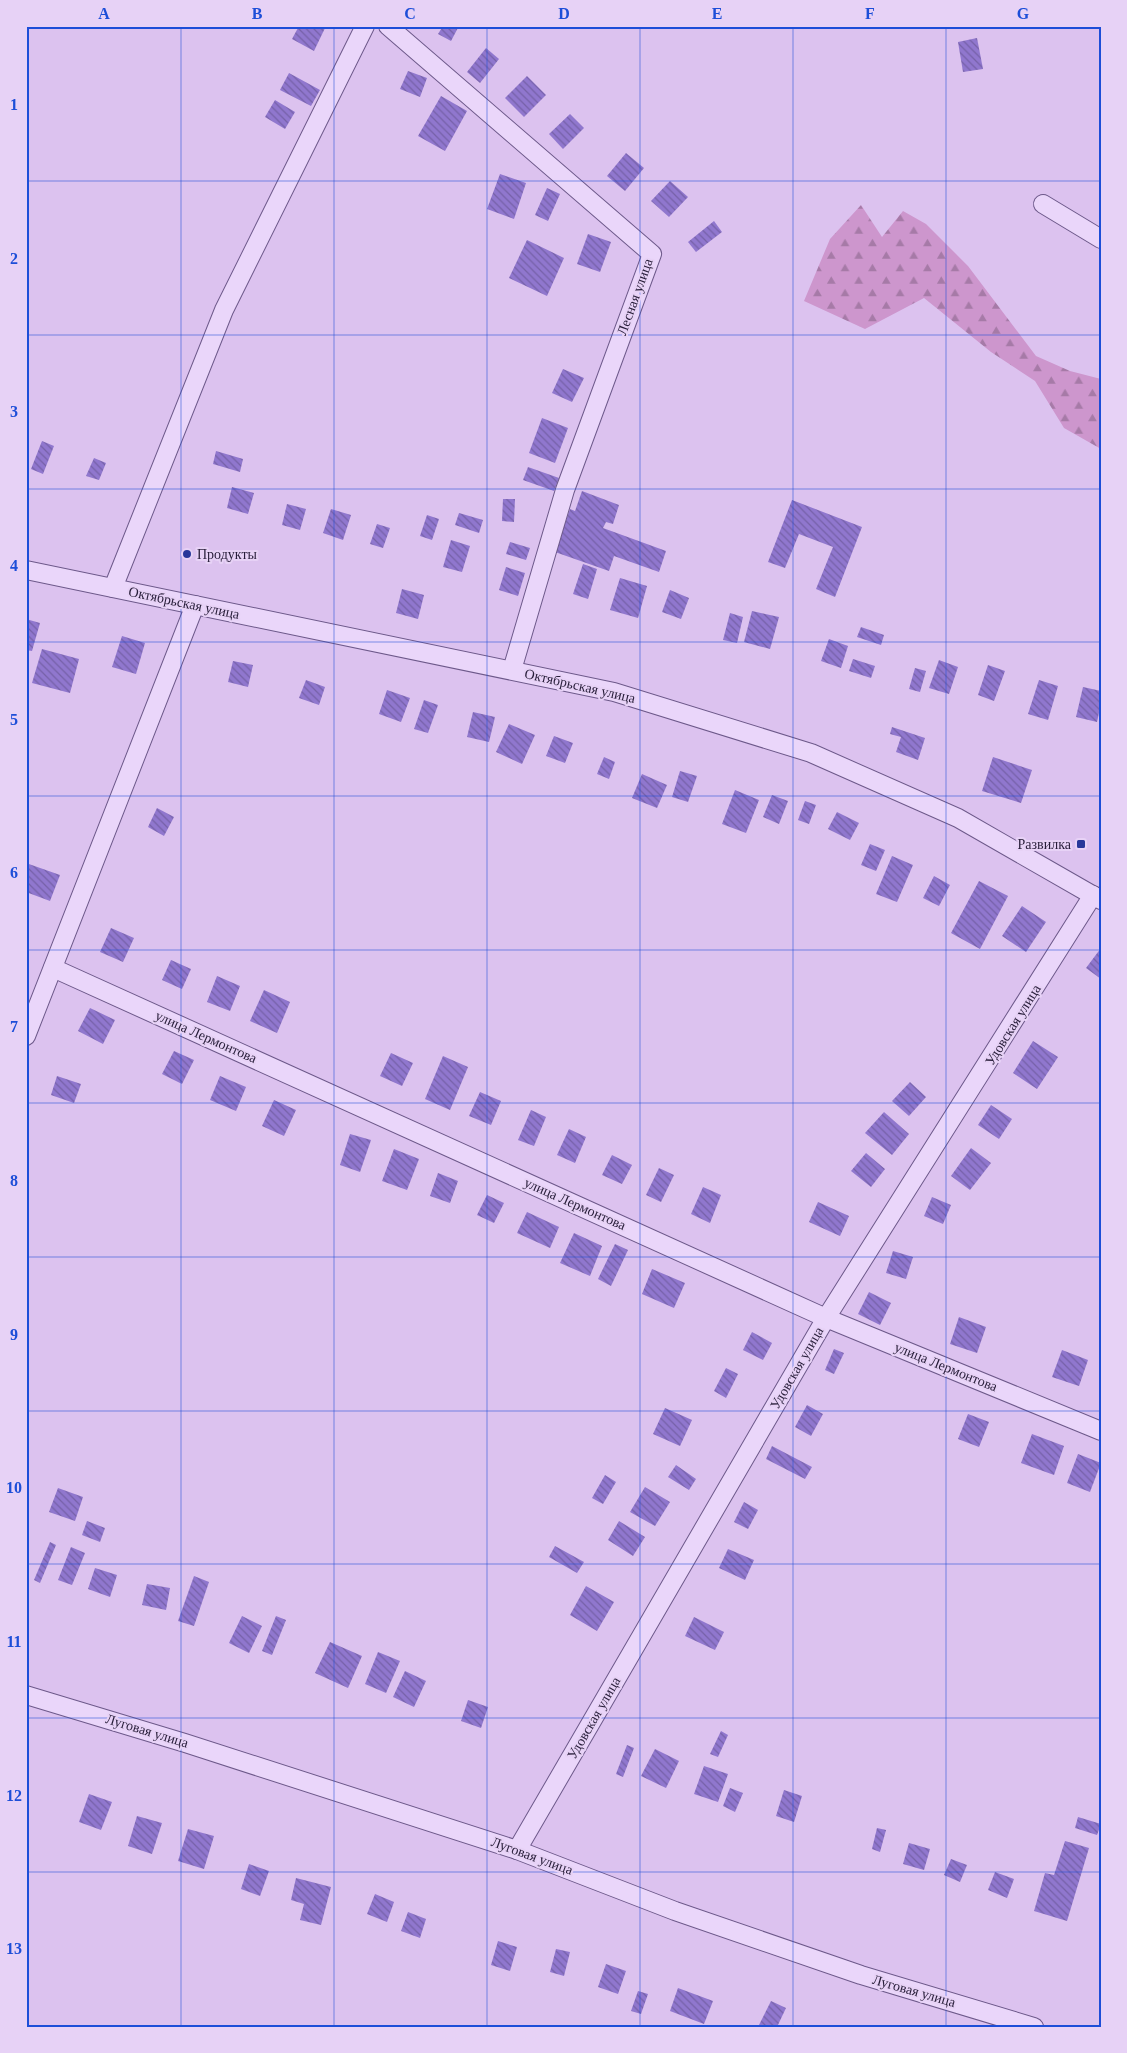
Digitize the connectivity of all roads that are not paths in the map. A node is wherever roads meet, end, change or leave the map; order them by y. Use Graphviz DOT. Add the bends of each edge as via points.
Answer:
graph roads {
  1 [pos="365,26"];
  2 [pos="388,26"];
  3 [pos="1043,204"];
  4 [pos="1101,239"];
  5 [pos="26,570"];
  6 [pos="113,588"];
  7 [pos="195,605"];
  8 [pos="512,670"];
  9 [pos="1097,898"];
  10 [pos="53,968"];
  11 [pos="26,1036"];
  12 [pos="826,1318"];
  13 [pos="1101,1431"];
  14 [pos="26,1695"];
  15 [pos="517,1850"];
  16 [pos="1034,2027"];
  1 -- 6 [label="street" via="224,310"];
  2 -- 8 [label="street, Лесная улица" via="652,254 565,490"];
  3 -- 4 [label="street"];
  5 -- 6 [label="street, Октябрьская улица"];
  6 -- 7 [label="street, Октябрьская улица"];
  7 -- 8 [label="street, Октябрьская улица"];
  7 -- 10 [label="street"];
  8 -- 9 [label="street, Октябрьская улица" via="614,692 811,753 958,818"];
  9 -- 12 [label="street, Удовская улица"];
  10 -- 11 [label="street"];
  10 -- 12 [label="street, улица Лермонтова"];
  12 -- 13 [label="street, улица Лермонтова"];
  12 -- 15 [label="street, Удовская улица"];
  14 -- 15 [label="street, Луговая улица"];
  15 -- 16 [label="street, Луговая улица" via="675,1911 861,1975"];
}
